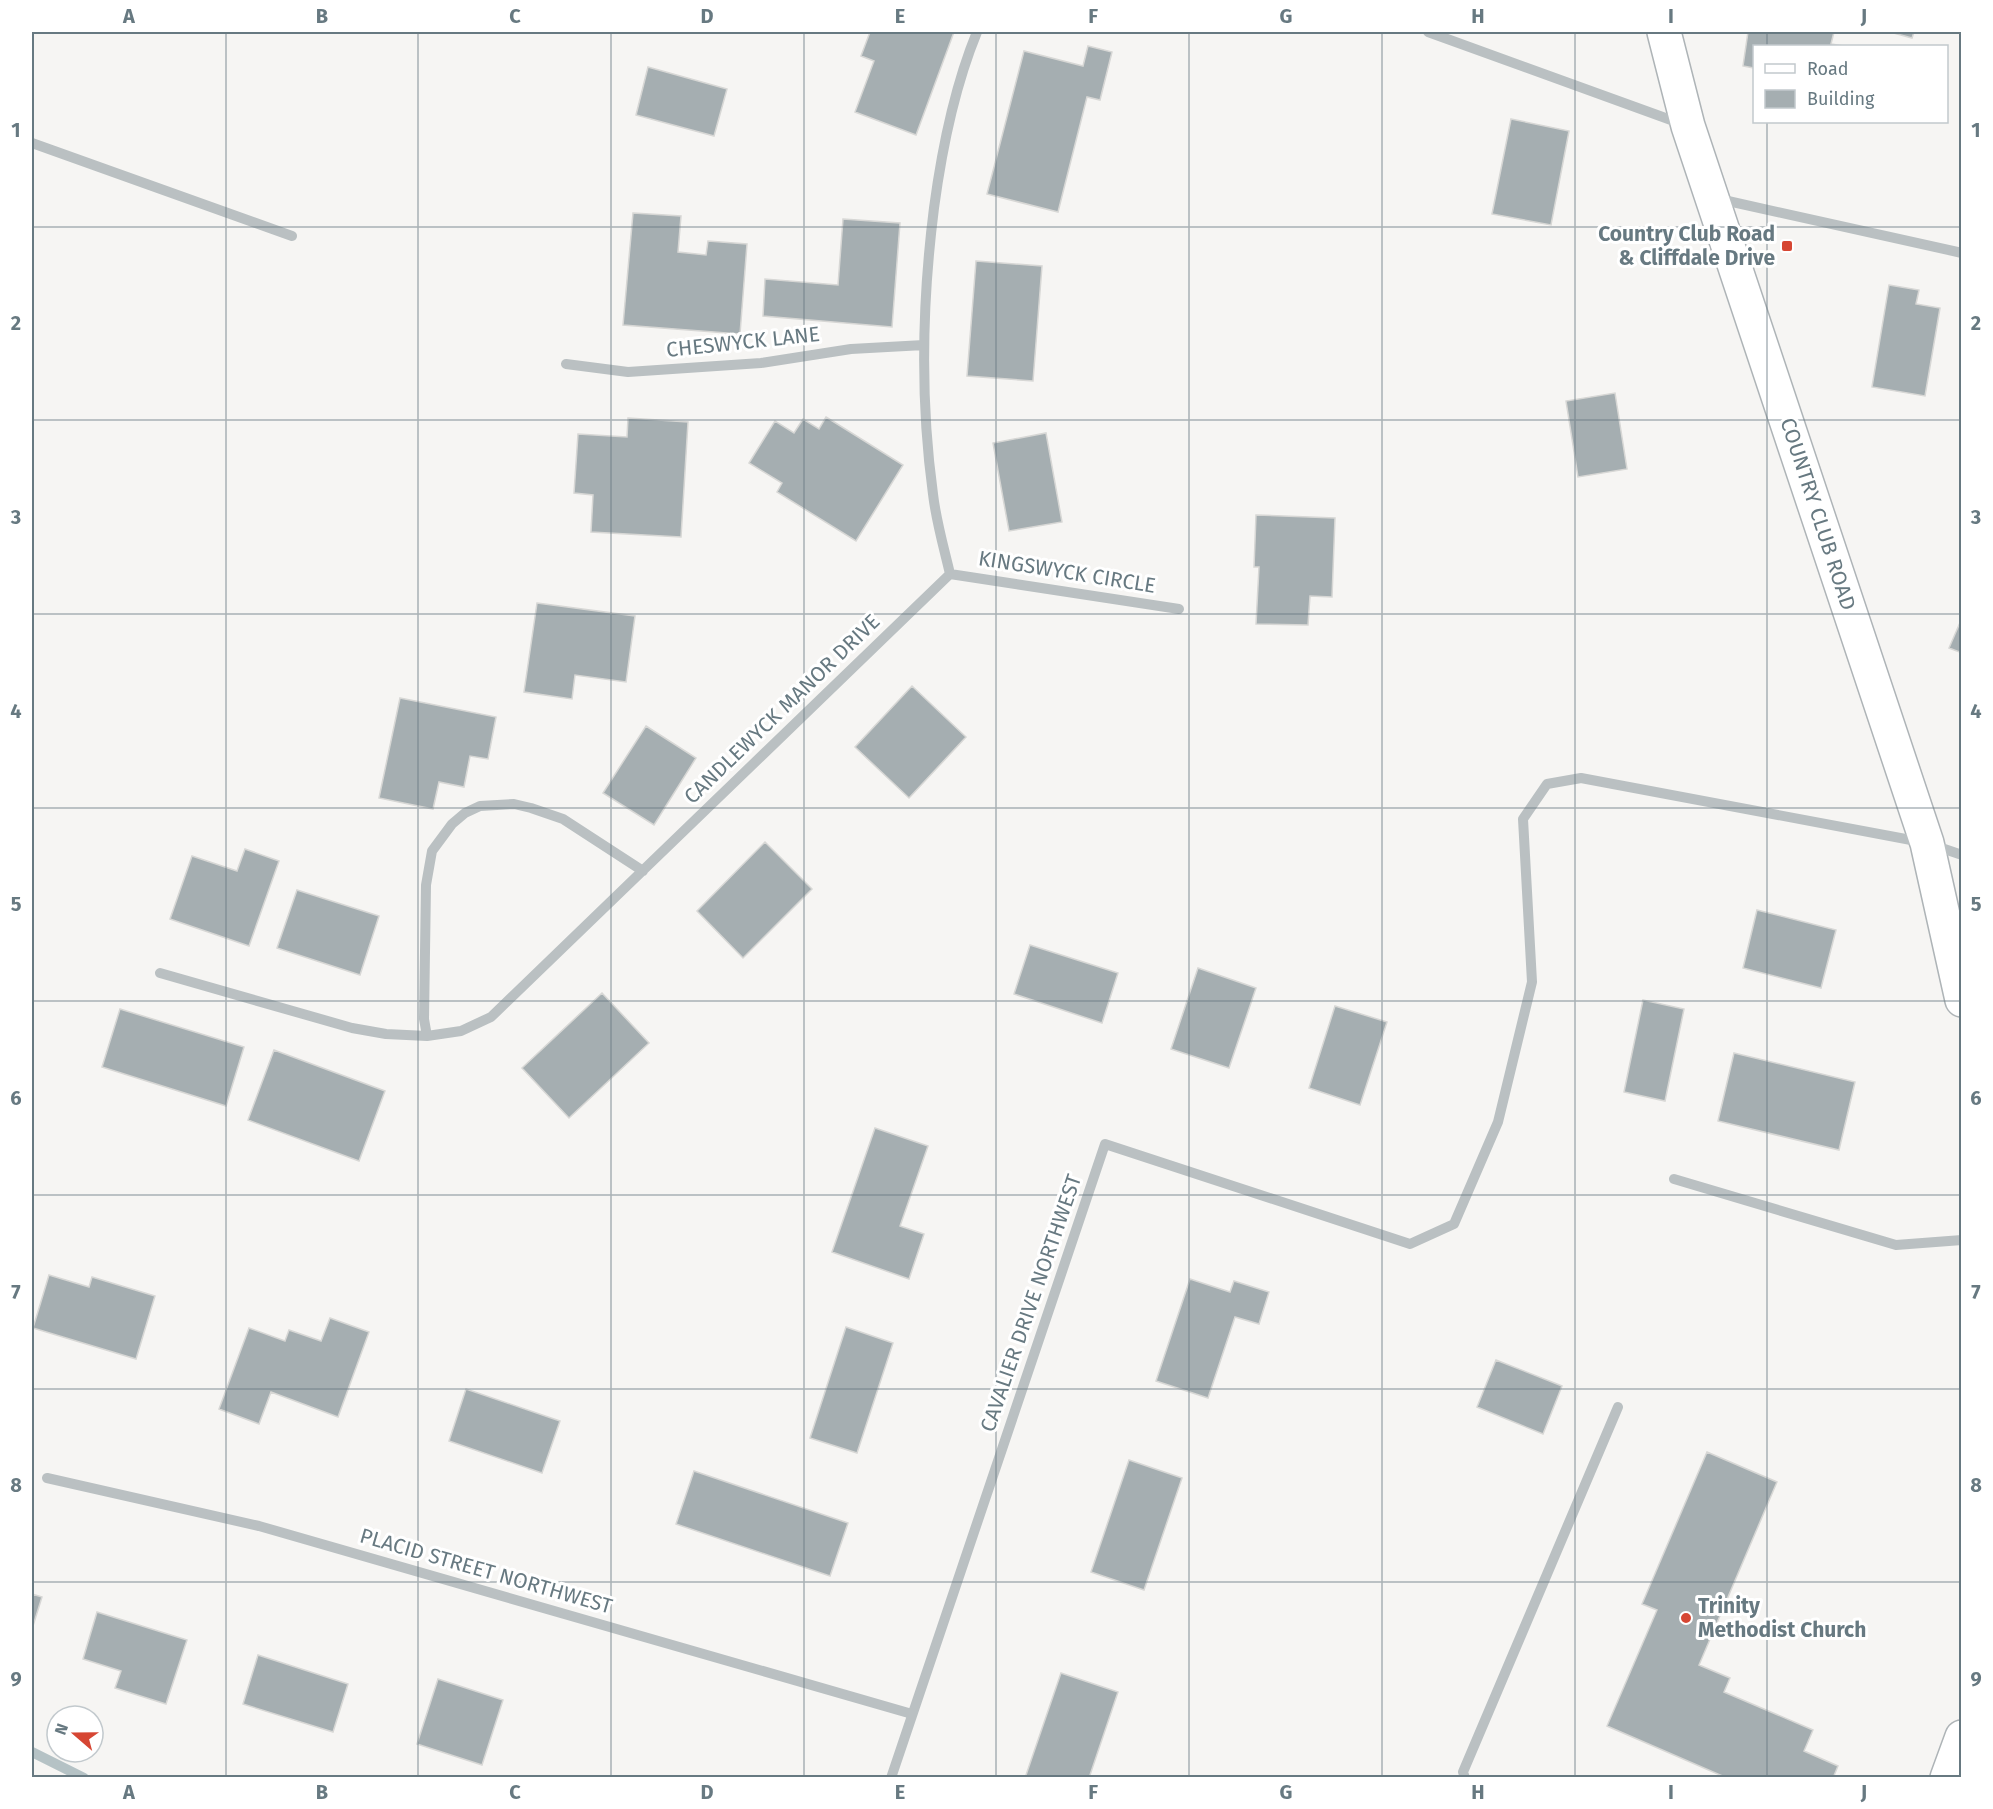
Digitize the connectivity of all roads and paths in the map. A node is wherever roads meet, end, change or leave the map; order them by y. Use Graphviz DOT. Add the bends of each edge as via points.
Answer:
graph roads {
  1 [pos="977,32"];
  2 [pos="1428,32"];
  3 [pos="1664,32"];
  4 [pos="1688,126"];
  5 [pos="32,143"];
  6 [pos="1712,198"];
  7 [pos="291,236"];
  8 [pos="1962,253"];
  9 [pos="924,345"];
  10 [pos="566,364"];
  11 [pos="950,574"];
  12 [pos="1179,609"];
  13 [pos="1927,843"];
  14 [pos="1962,855"];
  15 [pos="643,871"];
  16 [pos="160,973"];
  17 [pos="1962,1000"];
  18 [pos="427,1036"];
  19 [pos="1674,1179"];
  20 [pos="1962,1240"];
  21 [pos="1618,1407"];
  22 [pos="46,1478"];
  23 [pos="912,1714"];
  24 [pos="1962,1737"];
  25 [pos="891,1778"];
  26 [pos="1465,1778"];
  27 [pos="1947,1778"];
  1 -- 9 [label="street" via="965,61 941,160 928,260"];
  2 -- 4 [label="street"];
  3 -- 4 [label="main road, COUNTRY CLUB ROAD"];
  4 -- 6 [label="main road, COUNTRY CLUB ROAD"];
  5 -- 7 [label="street"];
  6 -- 8 [label="street"];
  6 -- 13 [label="main road, COUNTRY CLUB ROAD"];
  9 -- 10 [label="street, CHESWYCK LANE" via="851,349 761,363 628,372"];
  9 -- 11 [label="street" via="933,496"];
  11 -- 12 [label="street, KINGSWYCK CIRCLE"];
  11 -- 15 [label="street, CANDLEWYCK MANOR DRIVE"];
  13 -- 14 [label="street"];
  13 -- 17 [label="main road, COUNTRY CLUB ROAD" via="1947,913"];
  13 -- 23 [label="street, CAVALIER DRIVE NORTHWEST" via="1581,778 1547,784 1523,819 1532,982 1498,1122 1454,1224 1410,1244 1105,1144"];
  15 -- 18 [label="street, CANDLEWYCK MANOR DRIVE" via="491,1017 460,1031"];
  15 -- 18 [label="street" via="563,819 531,808 514,804 480,806 465,813 432,851 426,885"];
  16 -- 18 [label="street, CANDLEWYCK MANOR DRIVE" via="352,1028"];
  19 -- 20 [label="street" via="1896,1245"];
  21 -- 26 [label="street" via="1462,1772"];
  22 -- 23 [label="street, PLACID STREET NORTHWEST" via="260,1526"];
  23 -- 25 [label="street, CAVALIER DRIVE NORTHWEST"];
  24 -- 27 [label="main road"];
}
